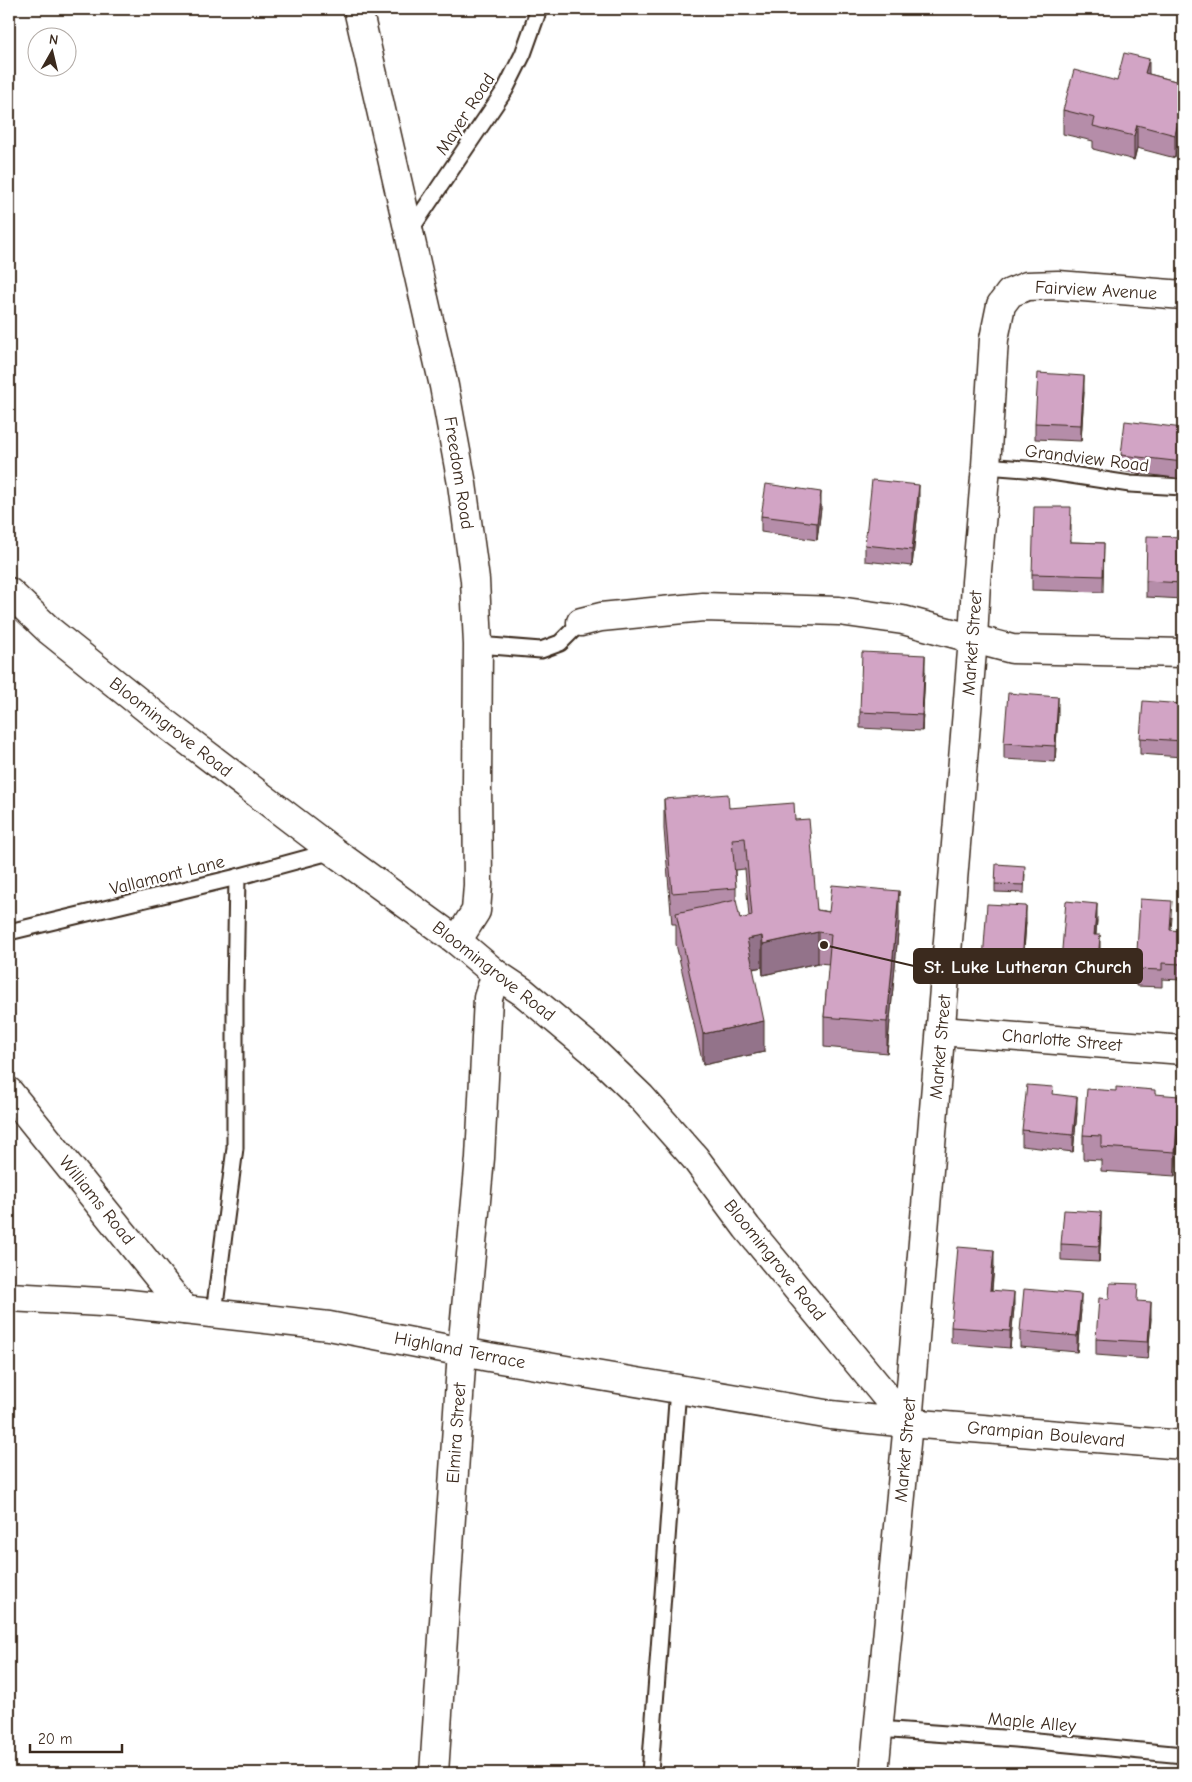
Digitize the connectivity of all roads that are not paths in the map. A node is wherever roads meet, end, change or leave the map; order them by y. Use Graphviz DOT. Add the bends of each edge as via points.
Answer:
graph roads {
  1 [pos="358,9"];
  2 [pos="539,9"];
  3 [pos="409,232"];
  4 [pos="1010,293"];
  5 [pos="1183,295"];
  6 [pos="986,466"];
  7 [pos="1183,487"];
  8 [pos="9,592"];
  9 [pos="581,622"];
  10 [pos="973,639"];
  11 [pos="478,645"];
  12 [pos="1183,654"];
  13 [pos="333,851"];
  14 [pos="237,877"];
  15 [pos="9,932"];
  16 [pos="457,941"];
  17 [pos="496,974"];
  18 [pos="942,1031"];
  19 [pos="1183,1050"];
  20 [pos="9,1092"];
  21 [pos="9,1296"];
  22 [pos="185,1310"];
  23 [pos="214,1313"];
  24 [pos="462,1351"];
  25 [pos="678,1388"];
  26 [pos="908,1424"];
  27 [pos="1183,1445"];
  28 [pos="878,1729"];
  29 [pos="1183,1755"];
  30 [pos="434,1773"];
  31 [pos="650,1773"];
  32 [pos="874,1773"];
  1 -- 3 [label="street, Freedom Road"];
  2 -- 3 [label="lane, Mayer Road" via="523,54 505,90"];
  3 -- 11 [label="street, Freedom Road" via="442,376 462,484 475,580"];
  4 -- 5 [label="street, Fairview Avenue" via="1027,286 1058,285"];
  4 -- 6 [label="street, Market Street" via="1001,305 994,339"];
  6 -- 7 [label="lane, Grandview Road" via="1130,484"];
  6 -- 10 [label="street, Market Street"];
  8 -- 13 [label="street, Bloomingrove Road" via="50,631 166,724"];
  9 -- 10 [label="street" via="703,607 839,611 903,620"];
  9 -- 11 [label="lane" via="560,643 541,650"];
  10 -- 12 [label="street" via="1012,649"];
  10 -- 18 [label="street, Market Street"];
  11 -- 16 [label="street, Freedom Road" via="478,885 476,911"];
  13 -- 14 [label="lane, Vallamont Lane"];
  13 -- 16 [label="street, Bloomingrove Road"];
  14 -- 15 [label="lane, Vallamont Lane"];
  14 -- 23 [label="lane" via="235,1148"];
  16 -- 17 [label="street, Bloomingrove Road"];
  17 -- 24 [label="street, Elmira Street" via="488,998 480,1158"];
  17 -- 26 [label="street, Bloomingrove Road" via="523,992 641,1096 695,1158 747,1228"];
  18 -- 19 [label="street, Charlotte Street"];
  18 -- 26 [label="street, Market Street"];
  20 -- 22 [label="street, Williams Road"];
  21 -- 22 [label="street, Highland Terrace"];
  22 -- 23 [label="street, Highland Terrace"];
  23 -- 24 [label="street, Highland Terrace" via="329,1326"];
  24 -- 25 [label="street, Highland Terrace"];
  24 -- 30 [label="street, Elmira Street"];
  25 -- 26 [label="street, Highland Terrace" via="831,1415"];
  25 -- 31 [label="lane"];
  26 -- 27 [label="street, Grampian Boulevard"];
  26 -- 28 [label="street, Market Street"];
  28 -- 29 [label="lane, Maple Alley"];
  28 -- 32 [label="street, Market Street"];
}
